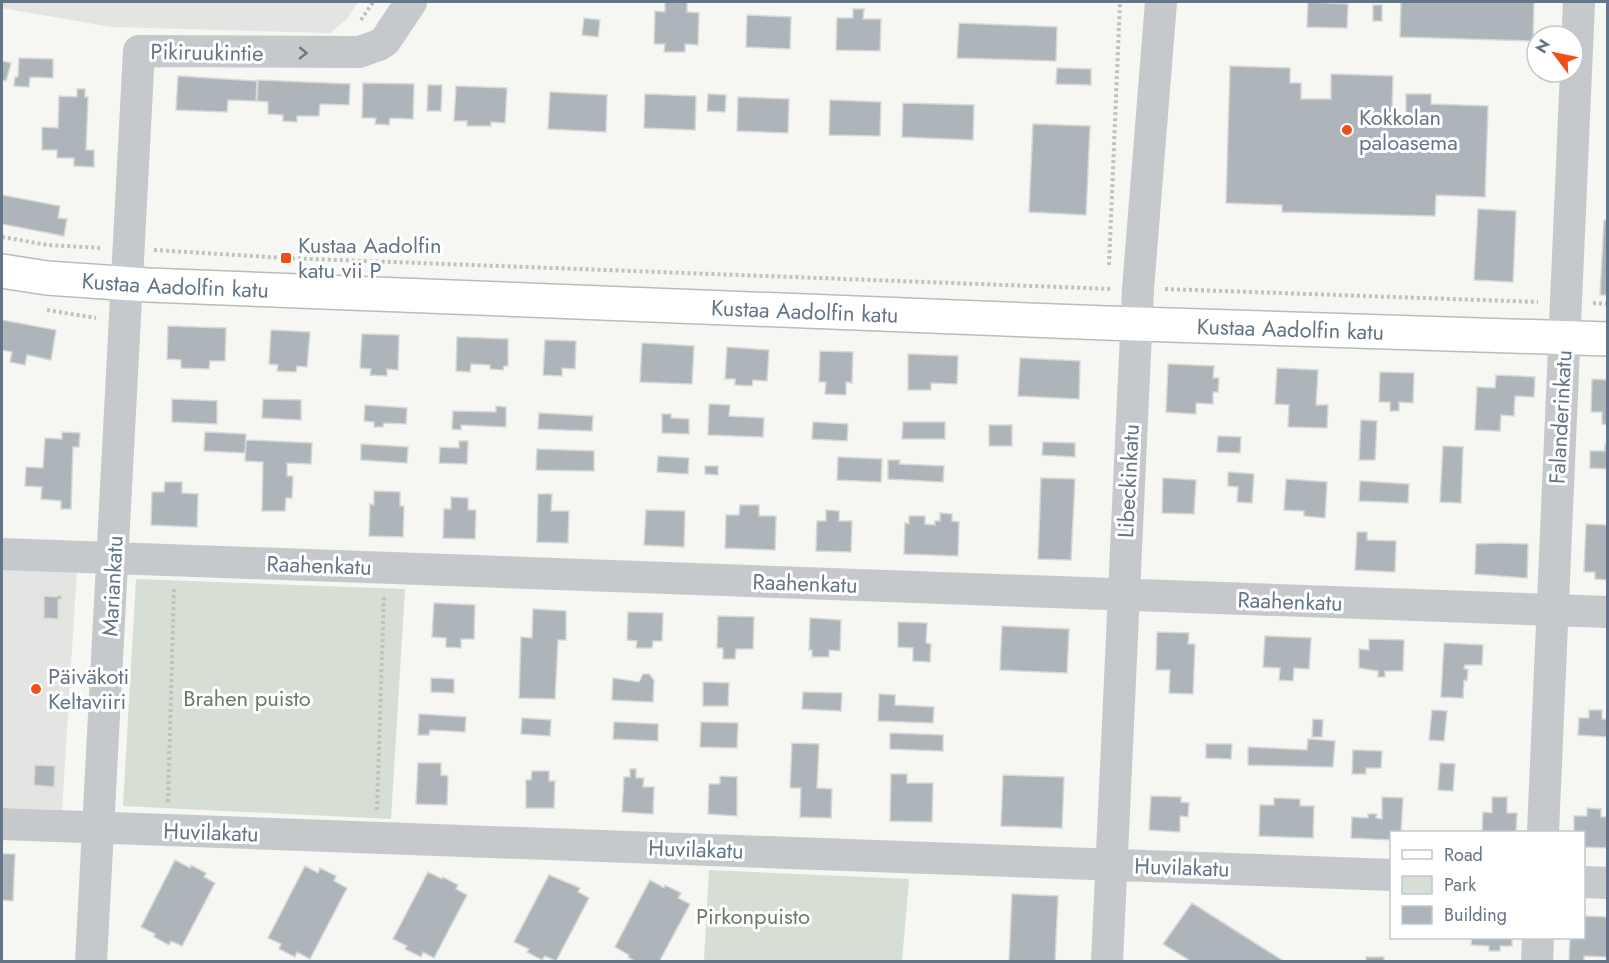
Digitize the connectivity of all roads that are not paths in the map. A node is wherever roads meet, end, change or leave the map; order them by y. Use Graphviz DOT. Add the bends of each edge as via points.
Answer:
graph roads {
  1 [pos="411,2"];
  2 [pos="1161,2"];
  3 [pos="1579,2"];
  4 [pos="2,271"];
  5 [pos="126,283"];
  6 [pos="1136,324"];
  7 [pos="1564,338"];
  8 [pos="1608,339"];
  9 [pos="2,554"];
  10 [pos="113,558"];
  11 [pos="1123,595"];
  12 [pos="1552,610"];
  13 [pos="1608,612"];
  14 [pos="2,824"];
  15 [pos="99,827"];
  16 [pos="1543,831"];
  17 [pos="1111,865"];
  18 [pos="1390,875"];
  19 [pos="1585,882"];
  20 [pos="1608,883"];
  21 [pos="1538,939"];
  22 [pos="91,962"];
  23 [pos="1107,962"];
  24 [pos="1537,962"];
  5 -- 1 [label="street, Pikiruukintie, one-way" via="139,51 351,53 379,45"];
  2 -- 6 [label="street, Libeckinkatu" via="1123,289"];
  3 -- 7 [label="street, Falanderinkatu"];
  4 -- 5 [label="main road, Kustaa Aadolfin katu"];
  5 -- 6 [label="main road, Kustaa Aadolfin katu"];
  5 -- 10 [label="street, Mariankatu"];
  6 -- 7 [label="main road, Kustaa Aadolfin katu"];
  6 -- 11 [label="street, Libeckinkatu"];
  7 -- 8 [label="main road, Kustaa Aadolfin katu"];
  7 -- 12 [label="street, Falanderinkatu"];
  9 -- 10 [label="street, Raahenkatu"];
  10 -- 11 [label="street, Raahenkatu"];
  10 -- 15 [label="street, Mariankatu"];
  11 -- 12 [label="street, Raahenkatu"];
  11 -- 17 [label="street, Libeckinkatu"];
  12 -- 13 [label="street, Raahenkatu"];
  12 -- 16 [label="street, Falanderinkatu"];
  14 -- 15 [label="street, Huvilakatu"];
  15 -- 17 [label="street, Huvilakatu"];
  15 -- 22 [label="street, Mariankatu"];
  17 -- 18 [label="street, Huvilakatu"];
  17 -- 23 [label="street, Libeckinkatu"];
  19 -- 20 [label="street"];
  21 -- 24 [label="street"];
}
